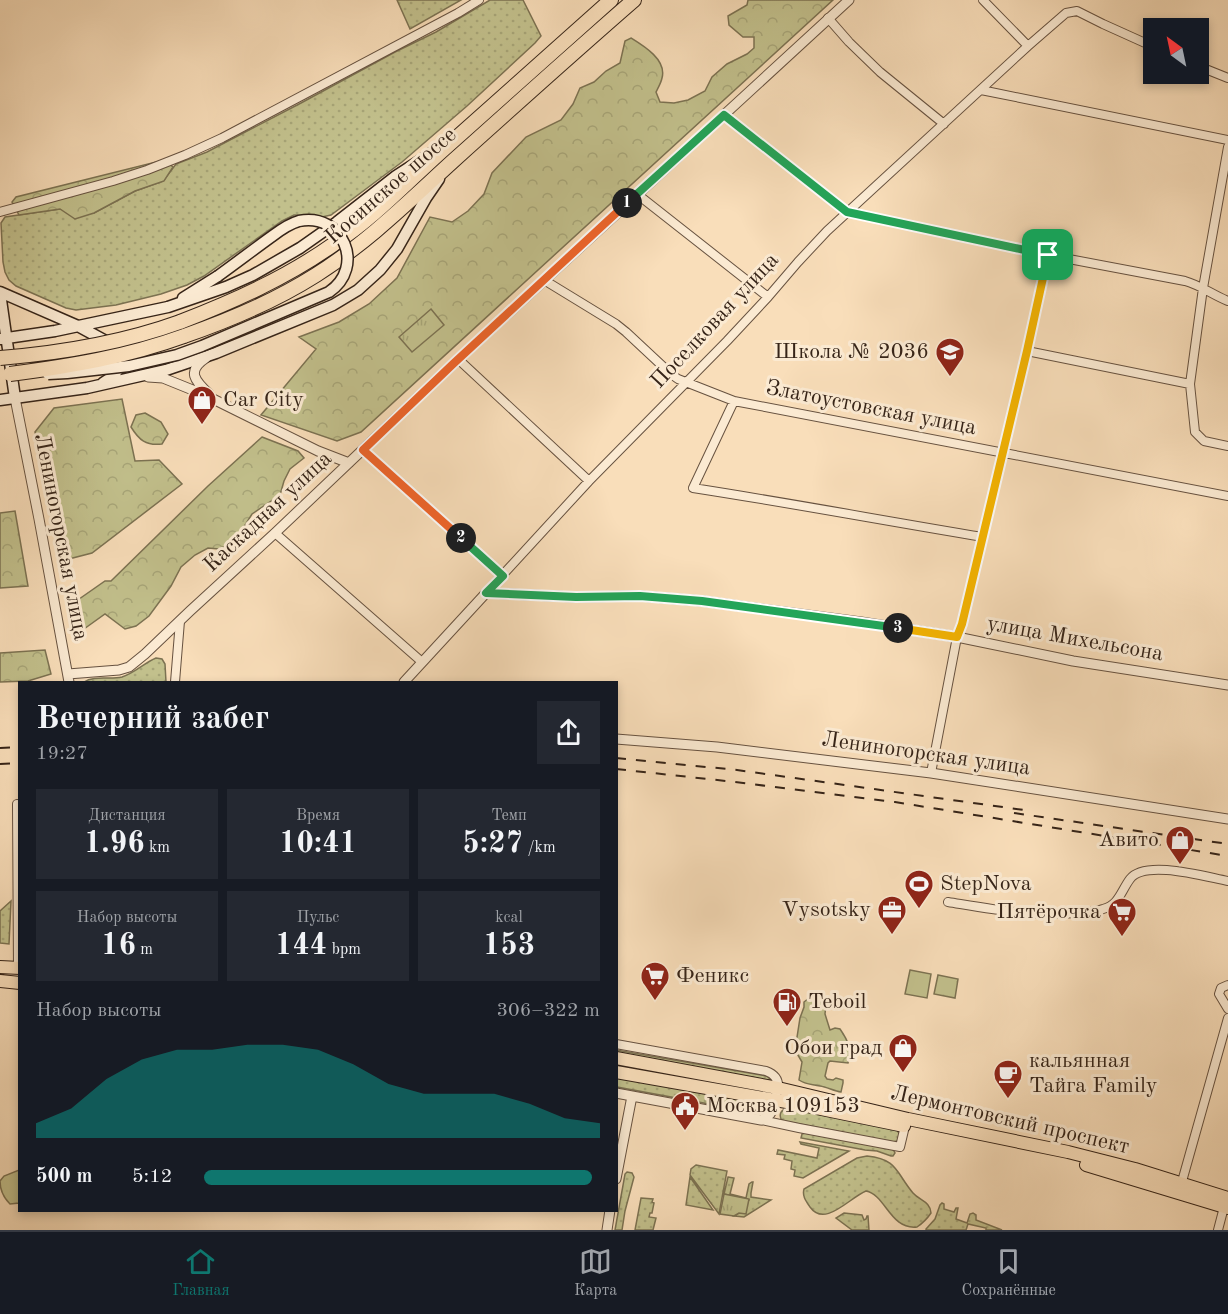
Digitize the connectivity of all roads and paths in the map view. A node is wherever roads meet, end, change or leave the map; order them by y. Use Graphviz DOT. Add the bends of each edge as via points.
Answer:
graph roads {
  1 [pos="479,0"];
  2 [pos="612,0"];
  3 [pos="634,0"];
  4 [pos="849,0"];
  5 [pos="983,0"];
  6 [pos="828,18"];
  7 [pos="1143,42"];
  8 [pos="1028,46"];
  9 [pos="1209,70"];
  10 [pos="1228,78"];
  11 [pos="981,90"];
  12 [pos="724,115"];
  13 [pos="475,121"];
  14 [pos="944,124"];
  15 [pos="1228,140"];
  16 [pos="1228,147"];
  17 [pos="455,159"];
  18 [pos="637,194"];
  19 [pos="0,212"];
  20 [pos="847,212"];
  21 [pos="1048,255"];
  22 [pos="544,280"];
  23 [pos="1203,288"];
  24 [pos="0,292"];
  25 [pos="768,297"];
  26 [pos="1228,301"];
  27 [pos="168,306"];
  28 [pos="78,326"];
  29 [pos="4,339"];
  30 [pos="1027,351"];
  31 [pos="216,353"];
  32 [pos="0,358"];
  33 [pos="458,359"];
  34 [pos="5,374"];
  35 [pos="136,377"];
  36 [pos="686,382"];
  37 [pos="1190,384"];
  38 [pos="100,385"];
  39 [pos="15,398"];
  40 [pos="0,400"];
  41 [pos="215,400"];
  42 [pos="734,400"];
  43 [pos="1228,446"];
  44 [pos="363,450"];
  45 [pos="1002,451"];
  46 [pos="349,463"];
  47 [pos="589,481"];
  48 [pos="1228,496"];
  49 [pos="275,533"];
  50 [pos="983,537"];
  51 [pos="503,576"];
  52 [pos="486,593"];
  53 [pos="180,621"];
  54 [pos="957,637"];
  55 [pos="422,662"];
  56 [pos="68,678"];
  57 [pos="175,681"];
  58 [pos="405,681"];
  59 [pos="1228,685"];
  60 [pos="618,739"];
  61 [pos="931,773"];
  62 [pos="16,804"];
  63 [pos="1228,819"];
  64 [pos="18,844"];
  65 [pos="1228,881"];
  66 [pos="948,902"];
  67 [pos="0,967"];
  68 [pos="18,968"];
  69 [pos="0,981"];
  70 [pos="18,983"];
  71 [pos="1228,985"];
  72 [pos="1228,1009"];
  73 [pos="1228,1018"];
  74 [pos="618,1044"];
  75 [pos="618,1058"];
  76 [pos="618,1072"];
  77 [pos="618,1093"];
  78 [pos="777,1094"];
  79 [pos="632,1096"];
  80 [pos="761,1120"];
  81 [pos="906,1126"];
  82 [pos="618,1169"];
  83 [pos="1180,1188"];
  84 [pos="1227,1204"];
  85 [pos="610,1212"];
  86 [pos="607,1230"];
  87 [pos="1218,1230"];
  1 -- 19 [label="street" via="185,155 113,181"];
  2 -- 13 [label="highway, Косинское шоссе"];
  3 -- 17 [label="highway, Косинское шоссе"];
  4 -- 6 [label="street, Каскадная улица"];
  5 -- 8 [label="street"];
  6 -- 12 [label="street, Каскадная улица"];
  6 -- 14 [label="street" via="880,72"];
  7 -- 8 [label="street, Поселковая улица" via="1077,11 1066,13"];
  8 -- 11 [label="street, Поселковая улица"];
  9 -- 10 [label="street"];
  11 -- 14 [label="street, Поселковая улица"];
  11 -- 15 [label="street"];
  12 -- 18 [label="street, Каскадная улица"];
  12 -- 20 [label="street"];
  13 -- 27 [label="main road" via="300,248 226,287"];
  13 -- 32 [label="highway, Косинское шоссе, bridge" via="379,210 333,246 254,292 126,338 85,348"];
  14 -- 20 [label="street, Поселковая улица"];
  16 -- 23 [label="street"];
  17 -- 31 [label="main road" via="426,198 390,259 358,290 323,309"];
  17 -- 34 [label="highway, Косинское шоссе, bridge" via="358,246 257,308 128,354 73,366"];
  18 -- 22 [label="street, Каскадная улица"];
  18 -- 25 [label="street"];
  20 -- 21 [label="street"];
  20 -- 25 [label="street, Поселковая улица"];
  21 -- 23 [label="street" via="1185,281"];
  21 -- 30 [label="street"];
  22 -- 33 [label="street, Каскадная улица"];
  22 -- 36 [label="street, Златоустовская улица" via="616,324 670,374"];
  23 -- 26 [label="street"];
  23 -- 37 [label="street"];
  24 -- 28 [label="main road"];
  24 -- 29 [label="main road"];
  25 -- 36 [label="street, Поселковая улица"];
  27 -- 28 [label="main road"];
  27 -- 34 [label="main road, bridge" via="218,276 286,226 301,221 321,222 332,228 347,251 347,266 334,289 191,350 129,366"];
  28 -- 29 [label="main road"];
  28 -- 38 [label="main road" via="113,345 121,356 121,366"];
  29 -- 39 [label="main road"];
  30 -- 37 [label="street"];
  30 -- 45 [label="street"];
  31 -- 35 [label="main road"];
  31 -- 41 [label="street" via="199,363 194,374"];
  33 -- 44 [label="street, Каскадная улица"];
  33 -- 47 [label="street"];
  35 -- 38 [label="main road"];
  35 -- 41 [label="street" via="163,378"];
  36 -- 42 [label="street, Златоустовская улица"];
  36 -- 47 [label="street, Поселковая улица"];
  37 -- 43 [label="street" via="1195,432 1204,441"];
  38 -- 39 [label="main road"];
  39 -- 40 [label="main road"];
  39 -- 56 [label="street, Лениногорская улица"];
  41 -- 46 [label="street"];
  42 -- 45 [label="street, Златоустовская улица"];
  42 -- 50 [label="street" via="693,488"];
  44 -- 46 [label="street, Каскадная улица"];
  44 -- 51 [label="street"];
  45 -- 48 [label="street, Златоустовская улица"];
  45 -- 50 [label="street"];
  46 -- 49 [label="street, Каскадная улица"];
  47 -- 51 [label="street, Поселковая улица"];
  49 -- 53 [label="street, Каскадная улица"];
  49 -- 55 [label="street"];
  50 -- 54 [label="street"];
  51 -- 52 [label="street, Поселковая улица"];
  52 -- 54 [label="street, улица Михельсона" via="702,601"];
  52 -- 55 [label="street, Поселковая улица"];
  53 -- 56 [label="street, Каскадная улица" via="129,667"];
  53 -- 57 [label="street"];
  54 -- 59 [label="street, улица Михельсона" via="1073,661"];
  54 -- 61 [label="street"];
  55 -- 58 [label="street, Поселковая улица"];
  60 -- 61 [label="street, Лениногорская улица"];
  61 -- 63 [label="street, Лениногорская улица"];
  62 -- 64 [label="street"];
  65 -- 66 [label="street" via="1147,870 1131,878 1117,902 1096,911 1041,915"];
  67 -- 68 [label="main road"];
  69 -- 70 [label="main road"];
  71 -- 72 [label="street" via="1219,994"];
  73 -- 83 [label="street"];
  74 -- 78 [label="street" via="766,1071 777,1080"];
  75 -- 78 [label="main road, Лермонтовский проспект"];
  76 -- 78 [label="main road, Лермонтовский проспект"];
  77 -- 79 [label="street"];
  78 -- 80 [label="street" via="772,1113"];
  78 -- 81 [label="main road, Лермонтовский проспект"];
  78 -- 83 [label="main road, Лермонтовский проспект" via="1068,1152 1135,1169"];
  79 -- 80 [label="street"];
  79 -- 82 [label="street"];
  80 -- 81 [label="street" via="900,1147"];
  81 -- 83 [label="main road, Лермонтовский проспект" via="1066,1159"];
  83 -- 84 [label="main road"];
  84 -- 87 [label="street"];
  85 -- 86 [label="street"];
}
